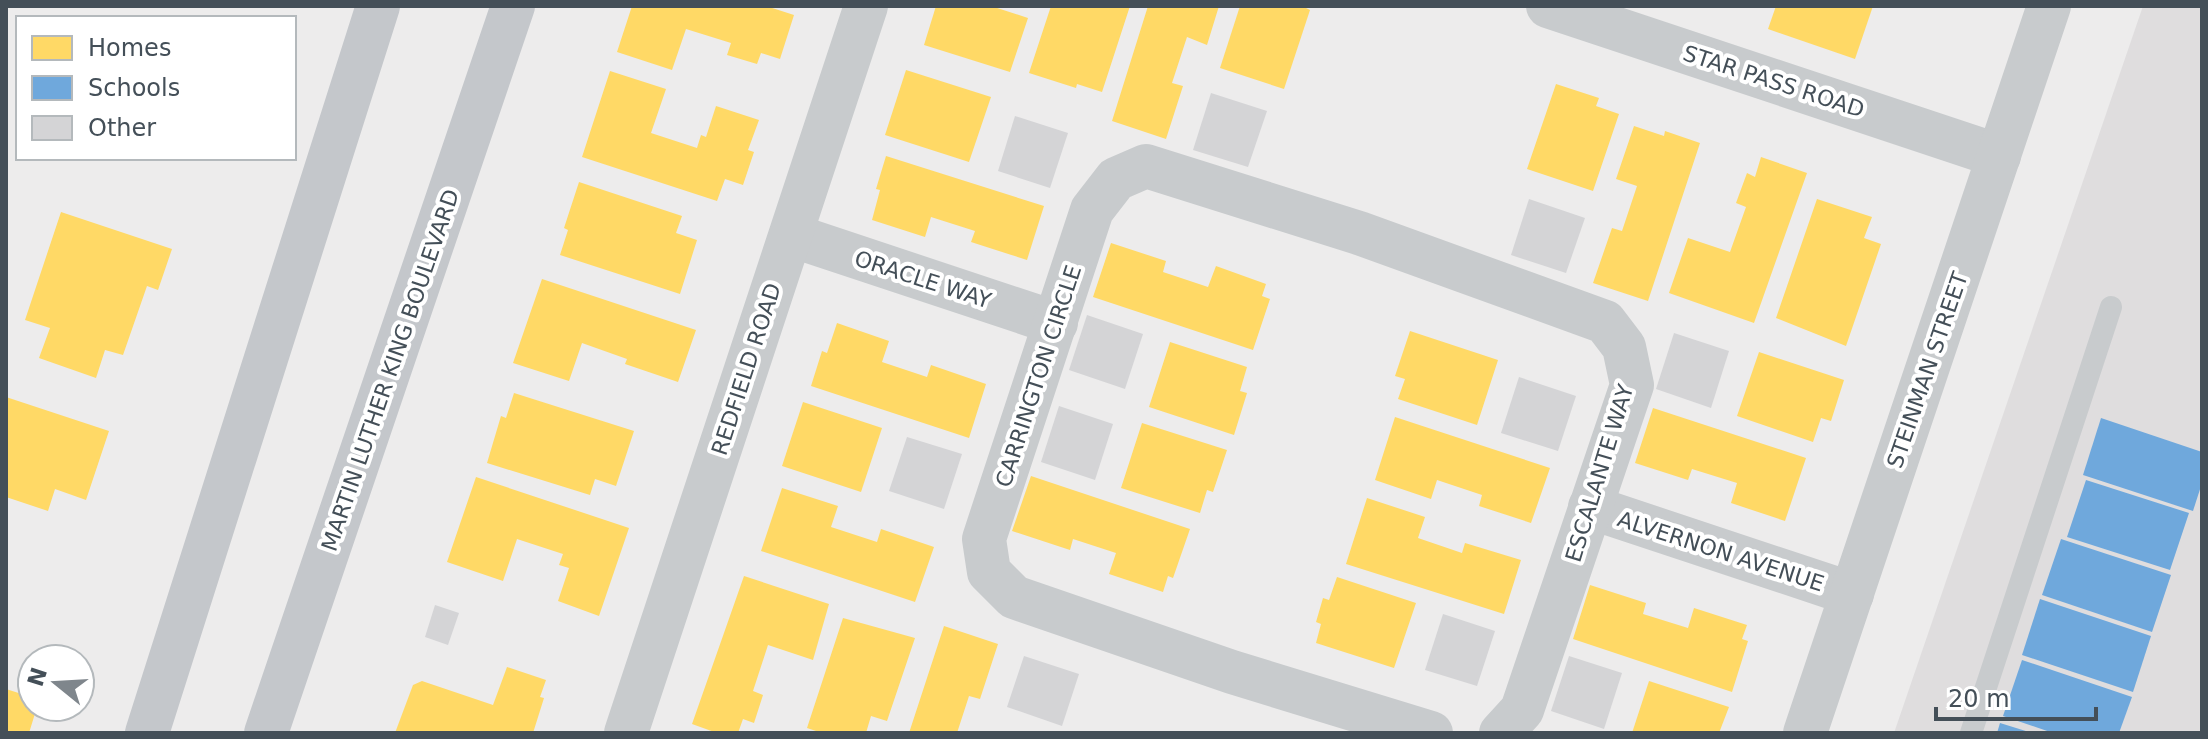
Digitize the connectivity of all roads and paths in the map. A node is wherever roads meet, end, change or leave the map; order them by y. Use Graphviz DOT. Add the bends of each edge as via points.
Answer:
graph roads {
  1 [pos="378,6"];
  2 [pos="513,6"];
  3 [pos="866,6"];
  4 [pos="1548,6"];
  5 [pos="2049,6"];
  6 [pos="1999,156"];
  7 [pos="1359,233"];
  8 [pos="791,235"];
  9 [pos="2111,307"];
  10 [pos="1056,323"];
  11 [pos="1590,507"];
  12 [pos="1852,594"];
  13 [pos="147,733"];
  14 [pos="266,733"];
  15 [pos="626,733"];
  16 [pos="1431,733"];
  17 [pos="1501,733"];
  18 [pos="1805,733"];
  19 [pos="1971,733"];
  1 -- 13 [label="main road"];
  2 -- 14 [label="main road, MARTIN LUTHER KING BOULEVARD"];
  3 -- 8 [label="street, REDFIELD ROAD"];
  4 -- 6 [label="street, STAR PASS ROAD"];
  5 -- 6 [label="street, STEINMAN STREET"];
  6 -- 12 [label="street, STEINMAN STREET"];
  7 -- 10 [label="street, CARRINGTON CIRCLE" via="1146,166 1116,179 1092,210"];
  7 -- 11 [label="street, ESCALANTE WAY" via="1605,322 1624,347 1632,385"];
  8 -- 10 [label="street, ORACLE WAY"];
  8 -- 15 [label="street, REDFIELD ROAD"];
  9 -- 19 [label="lane"];
  10 -- 16 [label="street, CARRINGTON CIRCLE" via="984,539 989,572 1014,597"];
  11 -- 12 [label="street, ALVERNON AVENUE"];
  11 -- 17 [label="street, ESCALANTE WAY" via="1522,710"];
  12 -- 18 [label="street, STEINMAN STREET"];
}
